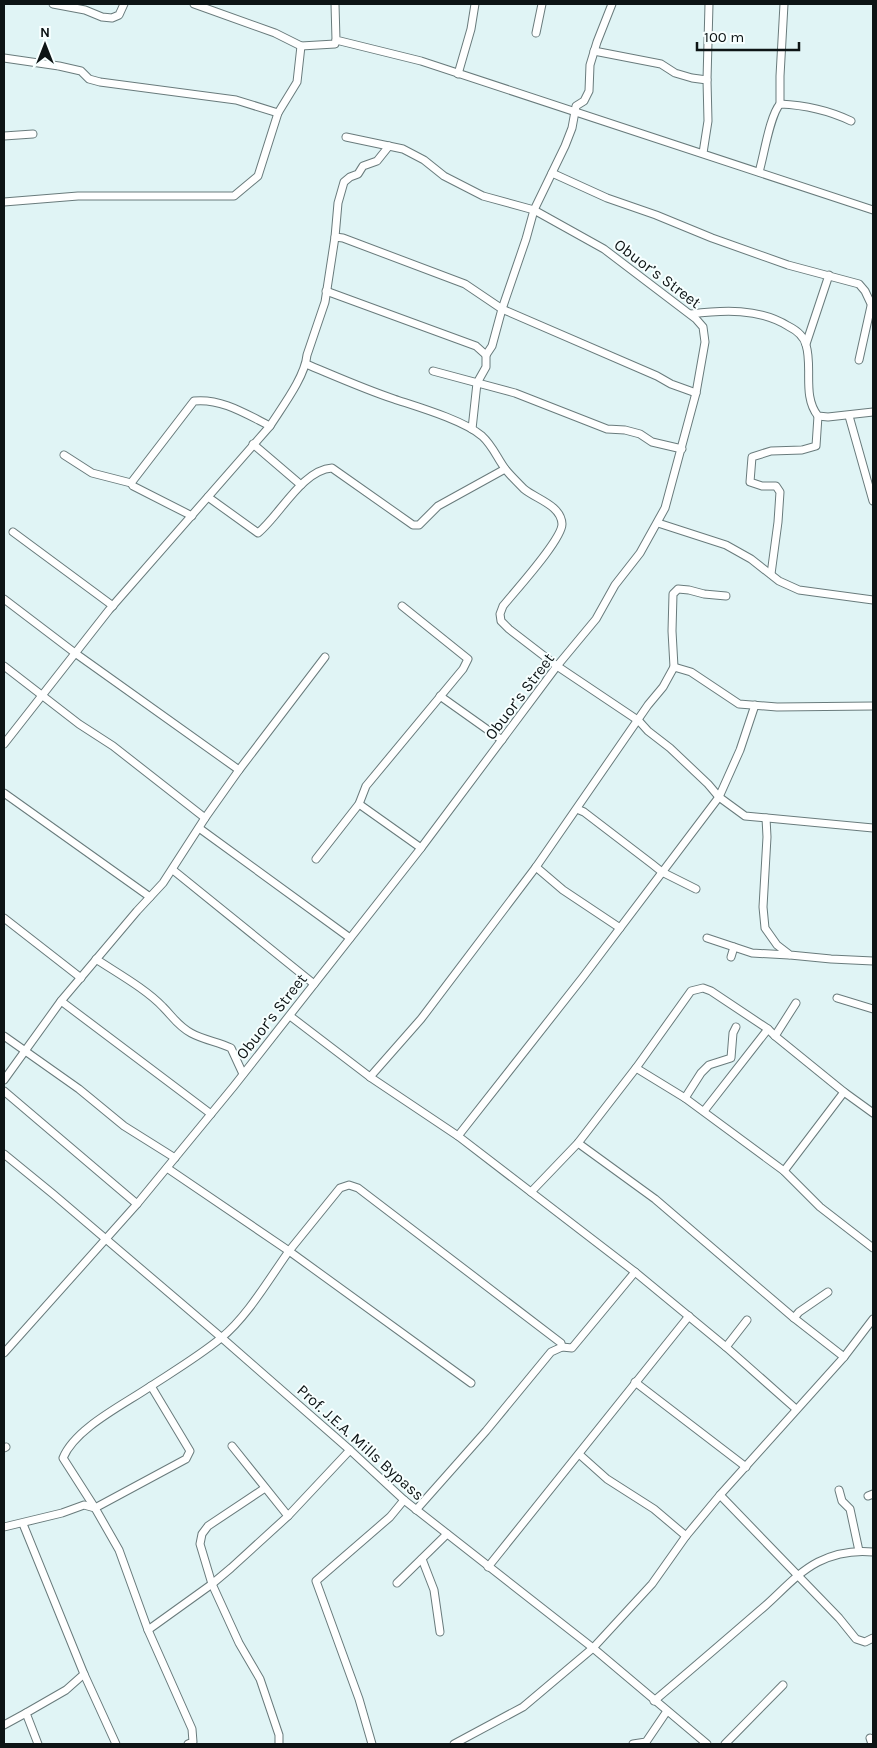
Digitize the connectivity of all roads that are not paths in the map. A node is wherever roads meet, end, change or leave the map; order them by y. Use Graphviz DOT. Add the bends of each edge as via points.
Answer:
graph roads {
  1 [pos="53,4"];
  2 [pos="124,4"];
  3 [pos="194,4"];
  4 [pos="335,4"];
  5 [pos="475,4"];
  6 [pos="542,4"];
  7 [pos="612,4"];
  8 [pos="709,4"];
  9 [pos="784,4"];
  10 [pos="536,32"];
  11 [pos="336,40"];
  12 [pos="301,46"];
  13 [pos="594,52"];
  14 [pos="4,58"];
  15 [pos="458,74"];
  16 [pos="707,80"];
  17 [pos="780,104"];
  18 [pos="576,112"];
  19 [pos="278,113"];
  20 [pos="851,121"];
  21 [pos="33,134"];
  22 [pos="4,136"];
  23 [pos="346,138"];
  24 [pos="389,146"];
  25 [pos="703,153"];
  26 [pos="759,172"];
  27 [pos="552,173"];
  28 [pos="4,202"];
  29 [pos="534,210"];
  30 [pos="873,210"];
  31 [pos="335,237"];
  32 [pos="829,275"];
  33 [pos="326,291"];
  34 [pos="872,307"];
  35 [pos="502,309"];
  36 [pos="690,314"];
  37 [pos="806,344"];
  38 [pos="486,355"];
  39 [pos="859,360"];
  40 [pos="306,364"];
  41 [pos="433,371"];
  42 [pos="477,384"];
  43 [pos="696,393"];
  44 [pos="873,412"];
  45 [pos="818,416"];
  46 [pos="849,416"];
  47 [pos="270,426"];
  48 [pos="472,429"];
  49 [pos="253,444"];
  50 [pos="682,449"];
  51 [pos="64,454"];
  52 [pos="505,469"];
  53 [pos="871,480"];
  54 [pos="131,483"];
  55 [pos="301,486"];
  56 [pos="208,497"];
  57 [pos="873,501"];
  58 [pos="192,516"];
  59 [pos="658,523"];
  60 [pos="13,532"];
  61 [pos="770,574"];
  62 [pos="726,596"];
  63 [pos="4,599"];
  64 [pos="873,600"];
  65 [pos="113,606"];
  66 [pos="402,606"];
  67 [pos="75,653"];
  68 [pos="325,657"];
  69 [pos="4,666"];
  70 [pos="557,666"];
  71 [pos="674,667"];
  72 [pos="42,696"];
  73 [pos="440,696"];
  74 [pos="755,706"];
  75 [pos="873,706"];
  76 [pos="638,721"];
  77 [pos="502,740"];
  78 [pos="4,744"];
  79 [pos="239,770"];
  80 [pos="4,793"];
  81 [pos="719,797"];
  82 [pos="359,804"];
  83 [pos="576,809"];
  84 [pos="205,818"];
  85 [pos="766,818"];
  86 [pos="200,828"];
  87 [pos="873,828"];
  88 [pos="421,848"];
  89 [pos="316,859"];
  90 [pos="536,867"];
  91 [pos="173,870"];
  92 [pos="662,872"];
  93 [pos="696,889"];
  94 [pos="150,897"];
  95 [pos="4,918"];
  96 [pos="620,928"];
  97 [pos="350,938"];
  98 [pos="707,938"];
  99 [pos="734,947"];
  100 [pos="790,955"];
  101 [pos="731,958"];
  102 [pos="96,959"];
  103 [pos="873,961"];
  104 [pos="81,978"];
  105 [pos="314,984"];
  106 [pos="837,998"];
  107 [pos="61,1001"];
  108 [pos="796,1003"];
  109 [pos="873,1009"];
  110 [pos="290,1016"];
  111 [pos="736,1027"];
  112 [pos="768,1029"];
  113 [pos="4,1036"];
  114 [pos="775,1036"];
  115 [pos="25,1051"];
  116 [pos="636,1068"];
  117 [pos="243,1074"];
  118 [pos="370,1077"];
  119 [pos="4,1080"];
  120 [pos="4,1091"];
  121 [pos="844,1092"];
  122 [pos="684,1098"];
  123 [pos="704,1111"];
  124 [pos="873,1113"];
  125 [pos="211,1114"];
  126 [pos="458,1136"];
  127 [pos="578,1143"];
  128 [pos="4,1154"];
  129 [pos="175,1158"];
  130 [pos="167,1168"];
  131 [pos="784,1171"];
  132 [pos="531,1192"];
  133 [pos="136,1204"];
  134 [pos="105,1239"];
  135 [pos="873,1248"];
  136 [pos="289,1251"];
  137 [pos="635,1272"];
  138 [pos="828,1292"];
  139 [pos="689,1316"];
  140 [pos="794,1318"];
  141 [pos="873,1319"];
  142 [pos="748,1320"];
  143 [pos="222,1338"];
  144 [pos="726,1346"];
  145 [pos="562,1347"];
  146 [pos="4,1354"];
  147 [pos="844,1357"];
  148 [pos="635,1382"];
  149 [pos="470,1383"];
  150 [pos="151,1386"];
  151 [pos="796,1409"];
  152 [pos="232,1446"];
  153 [pos="350,1450"];
  154 [pos="579,1454"];
  155 [pos="746,1467"];
  156 [pos="265,1488"];
  157 [pos="839,1490"];
  158 [pos="720,1495"];
  159 [pos="404,1500"];
  160 [pos="95,1508"];
  161 [pos="416,1510"];
  162 [pos="288,1516"];
  163 [pos="23,1524"];
  164 [pos="4,1527"];
  165 [pos="447,1534"];
  166 [pos="686,1536"];
  167 [pos="859,1551"];
  168 [pos="873,1552"];
  169 [pos="422,1559"];
  170 [pos="488,1567"];
  171 [pos="798,1575"];
  172 [pos="397,1583"];
  173 [pos="212,1584"];
  174 [pos="148,1630"];
  175 [pos="440,1632"];
  176 [pos="873,1638"];
  177 [pos="593,1648"];
  178 [pos="84,1674"];
  179 [pos="783,1685"];
  180 [pos="654,1701"];
  181 [pos="666,1711"];
  182 [pos="26,1713"];
  183 [pos="4,1725"];
  184 [pos="38,1744"];
  185 [pos="116,1744"];
  186 [pos="188,1744"];
  187 [pos="279,1744"];
  188 [pos="372,1744"];
  189 [pos="454,1744"];
  190 [pos="633,1744"];
  191 [pos="707,1744"];
  192 [pos="725,1744"];
  1 -- 2 [label="street" via="112,18 119,15"];
  3 -- 12 [label="street" via="275,33"];
  4 -- 11 [label="street"];
  5 -- 15 [label="street"];
  6 -- 10 [label="street"];
  7 -- 13 [label="street"];
  8 -- 16 [label="street"];
  9 -- 17 [label="street"];
  11 -- 12 [label="street" via="335,44"];
  11 -- 15 [label="street" via="408,57"];
  12 -- 19 [label="street" via="297,82"];
  13 -- 16 [label="street" via="661,64 675,73"];
  13 -- 18 [label="street" via="589,91 584,101 576,106"];
  14 -- 19 [label="street" via="81,71 89,79 100,82 236,100"];
  15 -- 18 [label="street"];
  16 -- 25 [label="street" via="708,121"];
  17 -- 20 [label="street" via="831,112"];
  17 -- 26 [label="street" via="776,108"];
  18 -- 25 [label="street"];
  18 -- 27 [label="street"];
  19 -- 28 [label="street" via="258,176 234,196 78,196"];
  21 -- 22 [label="street"];
  23 -- 24 [label="street, Obuor’s Street"];
  24 -- 29 [label="street, Obuor’s Street" via="424,160 444,176 483,196"];
  24 -- 31 [label="street" via="377,161 363,166 358,174 344,182 338,203"];
  25 -- 26 [label="street"];
  26 -- 30 [label="street"];
  27 -- 29 [label="street"];
  27 -- 32 [label="street" via="712,238 788,265"];
  29 -- 35 [label="street"];
  29 -- 36 [label="street, Obuor’s Street" via="604,249"];
  31 -- 33 [label="street"];
  31 -- 35 [label="street" via="465,284"];
  32 -- 34 [label="street" via="859,284 866,291"];
  32 -- 37 [label="street"];
  33 -- 38 [label="street" via="476,346"];
  33 -- 40 [label="street"];
  34 -- 39 [label="street"];
  35 -- 38 [label="street" via="492,346"];
  35 -- 43 [label="street"];
  36 -- 37 [label="street" via="719,311 766,316 794,329"];
  36 -- 43 [label="street, Obuor’s Street" via="703,326 705,333"];
  37 -- 45 [label="street" via="809,394"];
  38 -- 42 [label="street" via="486,367"];
  40 -- 47 [label="street"];
  40 -- 48 [label="street"];
  41 -- 42 [label="street"];
  42 -- 48 [label="street"];
  42 -- 50 [label="street" via="515,392 607,429 640,434 652,442"];
  43 -- 50 [label="street, Obuor’s Street"];
  44 -- 46 [label="street"];
  45 -- 46 [label="street"];
  45 -- 61 [label="street" via="816,446 770,451 752,457 750,482 776,486 780,492"];
  46 -- 53 [label="street"];
  47 -- 49 [label="street"];
  47 -- 54 [label="street" via="227,405 208,400 194,401"];
  48 -- 52 [label="street" via="493,448"];
  49 -- 55 [label="street"];
  49 -- 56 [label="street"];
  50 -- 59 [label="street, Obuor’s Street"];
  51 -- 54 [label="street" via="92,473"];
  52 -- 55 [label="street" via="438,506 417,526 332,468 322,469"];
  52 -- 70 [label="street" via="526,490 557,511 562,526 542,558 502,606 501,621"];
  53 -- 57 [label="street"];
  54 -- 58 [label="street"];
  55 -- 56 [label="street" via="258,533"];
  56 -- 58 [label="street"];
  58 -- 65 [label="street"];
  59 -- 61 [label="street" via="726,545"];
  59 -- 70 [label="street, Obuor’s Street" via="640,553 614,584 596,619"];
  60 -- 65 [label="street"];
  61 -- 64 [label="street" via="799,590"];
  62 -- 71 [label="street" via="689,590 678,590 673,594"];
  63 -- 67 [label="street"];
  65 -- 67 [label="street"];
  66 -- 73 [label="street" via="468,659"];
  67 -- 72 [label="street"];
  67 -- 79 [label="street"];
  68 -- 79 [label="street"];
  69 -- 72 [label="street"];
  70 -- 76 [label="street"];
  70 -- 77 [label="street, Obuor’s Street"];
  71 -- 74 [label="street" via="691,672 739,704"];
  71 -- 76 [label="street"];
  72 -- 78 [label="street"];
  72 -- 84 [label="street" via="113,746"];
  73 -- 77 [label="street"];
  73 -- 82 [label="street" via="366,786"];
  74 -- 75 [label="street"];
  74 -- 81 [label="street"];
  76 -- 81 [label="street"];
  76 -- 83 [label="street"];
  77 -- 88 [label="street, Obuor’s Street"];
  79 -- 84 [label="street"];
  80 -- 94 [label="street"];
  81 -- 85 [label="street" via="745,816"];
  81 -- 92 [label="street"];
  82 -- 88 [label="street"];
  82 -- 89 [label="street"];
  83 -- 90 [label="street"];
  83 -- 92 [label="street"];
  84 -- 86 [label="street"];
  85 -- 87 [label="street"];
  85 -- 100 [label="street" via="762,907 766,928 776,945"];
  86 -- 91 [label="street"];
  86 -- 97 [label="street"];
  88 -- 97 [label="street, Obuor’s Street"];
  90 -- 96 [label="street" via="563,890"];
  90 -- 118 [label="street" via="421,1019"];
  91 -- 94 [label="street"];
  91 -- 105 [label="street"];
  92 -- 93 [label="street"];
  92 -- 96 [label="street"];
  94 -- 102 [label="street"];
  95 -- 104 [label="street"];
  96 -- 126 [label="street"];
  97 -- 105 [label="street, Obuor’s Street"];
  98 -- 99 [label="street"];
  99 -- 100 [label="street" via="752,953"];
  99 -- 101 [label="street"];
  100 -- 103 [label="street"];
  102 -- 104 [label="street"];
  102 -- 117 [label="street" via="163,1006 175,1022 191,1033 231,1048"];
  104 -- 107 [label="street"];
  105 -- 110 [label="street, Obuor’s Street"];
  106 -- 109 [label="street"];
  107 -- 115 [label="street"];
  107 -- 125 [label="street"];
  108 -- 114 [label="street"];
  110 -- 117 [label="street, Obuor’s Street"];
  110 -- 118 [label="street"];
  111 -- 122 [label="street" via="731,1058 709,1065"];
  112 -- 114 [label="street"];
  112 -- 116 [label="street" via="711,991 703,988 691,991"];
  112 -- 123 [label="street"];
  113 -- 115 [label="street"];
  114 -- 121 [label="street"];
  115 -- 119 [label="street"];
  115 -- 129 [label="street" via="124,1126"];
  116 -- 122 [label="street"];
  116 -- 127 [label="street"];
  117 -- 125 [label="street, Obuor’s Street"];
  118 -- 126 [label="street"];
  120 -- 133 [label="street"];
  121 -- 124 [label="street"];
  121 -- 131 [label="street"];
  122 -- 123 [label="street"];
  123 -- 131 [label="street"];
  125 -- 129 [label="street, Obuor’s Street"];
  126 -- 132 [label="street"];
  127 -- 132 [label="street"];
  127 -- 140 [label="street" via="655,1199"];
  128 -- 134 [label="street, Prof. J.E.A. Mills Bypass"];
  129 -- 130 [label="street, Obuor’s Street"];
  130 -- 133 [label="street, Obuor’s Street"];
  130 -- 136 [label="street"];
  131 -- 135 [label="street" via="820,1207"];
  132 -- 137 [label="street"];
  133 -- 134 [label="street, Obuor’s Street"];
  134 -- 143 [label="street, Prof. J.E.A. Mills Bypass"];
  134 -- 146 [label="street, Obuor’s Street"];
  136 -- 143 [label="street" via="248,1310"];
  136 -- 145 [label="street" via="340,1188 349,1185 358,1188 561,1343"];
  136 -- 149 [label="street"];
  137 -- 139 [label="street"];
  137 -- 145 [label="street" via="572,1348"];
  138 -- 140 [label="street"];
  139 -- 144 [label="street"];
  139 -- 148 [label="street"];
  140 -- 147 [label="street"];
  141 -- 147 [label="street"];
  142 -- 144 [label="street"];
  143 -- 150 [label="street"];
  143 -- 153 [label="street, Prof. J.E.A. Mills Bypass"];
  144 -- 151 [label="street"];
  145 -- 161 [label="street" via="552,1352"];
  147 -- 151 [label="street"];
  148 -- 154 [label="street"];
  148 -- 155 [label="street"];
  150 -- 160 [label="street" via="78,1436 63,1458"];
  150 -- 160 [label="street" via="190,1451 186,1459"];
  151 -- 155 [label="street"];
  152 -- 156 [label="street"];
  153 -- 159 [label="street, Prof. J.E.A. Mills Bypass"];
  153 -- 162 [label="street"];
  154 -- 166 [label="street" via="607,1479 654,1509"];
  154 -- 170 [label="street"];
  155 -- 158 [label="street"];
  156 -- 162 [label="street"];
  156 -- 173 [label="street" via="208,1526 202,1534 200,1544"];
  157 -- 167 [label="street" via="850,1509"];
  158 -- 166 [label="street"];
  158 -- 171 [label="street"];
  159 -- 161 [label="street, Prof. J.E.A. Mills Bypass"];
  159 -- 188 [label="street" via="390,1517 316,1581"];
  160 -- 163 [label="street" via="84,1505"];
  160 -- 174 [label="street" via="118,1550"];
  161 -- 165 [label="street, Prof. J.E.A. Mills Bypass"];
  162 -- 173 [label="street"];
  163 -- 164 [label="street"];
  163 -- 178 [label="street"];
  165 -- 169 [label="street"];
  165 -- 170 [label="street, Prof. J.E.A. Mills Bypass"];
  166 -- 177 [label="street" via="652,1584"];
  167 -- 168 [label="street"];
  167 -- 171 [label="street" via="834,1555"];
  169 -- 172 [label="street"];
  169 -- 175 [label="street" via="434,1590"];
  170 -- 177 [label="street, Prof. J.E.A. Mills Bypass"];
  171 -- 176 [label="street" via="856,1639 865,1642"];
  171 -- 180 [label="street"];
  173 -- 174 [label="street"];
  173 -- 187 [label="street" via="239,1644 260,1679 279,1735"];
  174 -- 186 [label="street" via="192,1729 193,1742"];
  177 -- 180 [label="street, Prof. J.E.A. Mills Bypass"];
  177 -- 189 [label="street" via="523,1707"];
  178 -- 182 [label="street" via="66,1690"];
  178 -- 185 [label="street"];
  179 -- 192 [label="street"];
  180 -- 181 [label="street, Prof. J.E.A. Mills Bypass"];
  181 -- 190 [label="street" via="646,1742"];
  181 -- 191 [label="street, Prof. J.E.A. Mills Bypass"];
  182 -- 183 [label="street"];
  182 -- 184 [label="street"];
}
